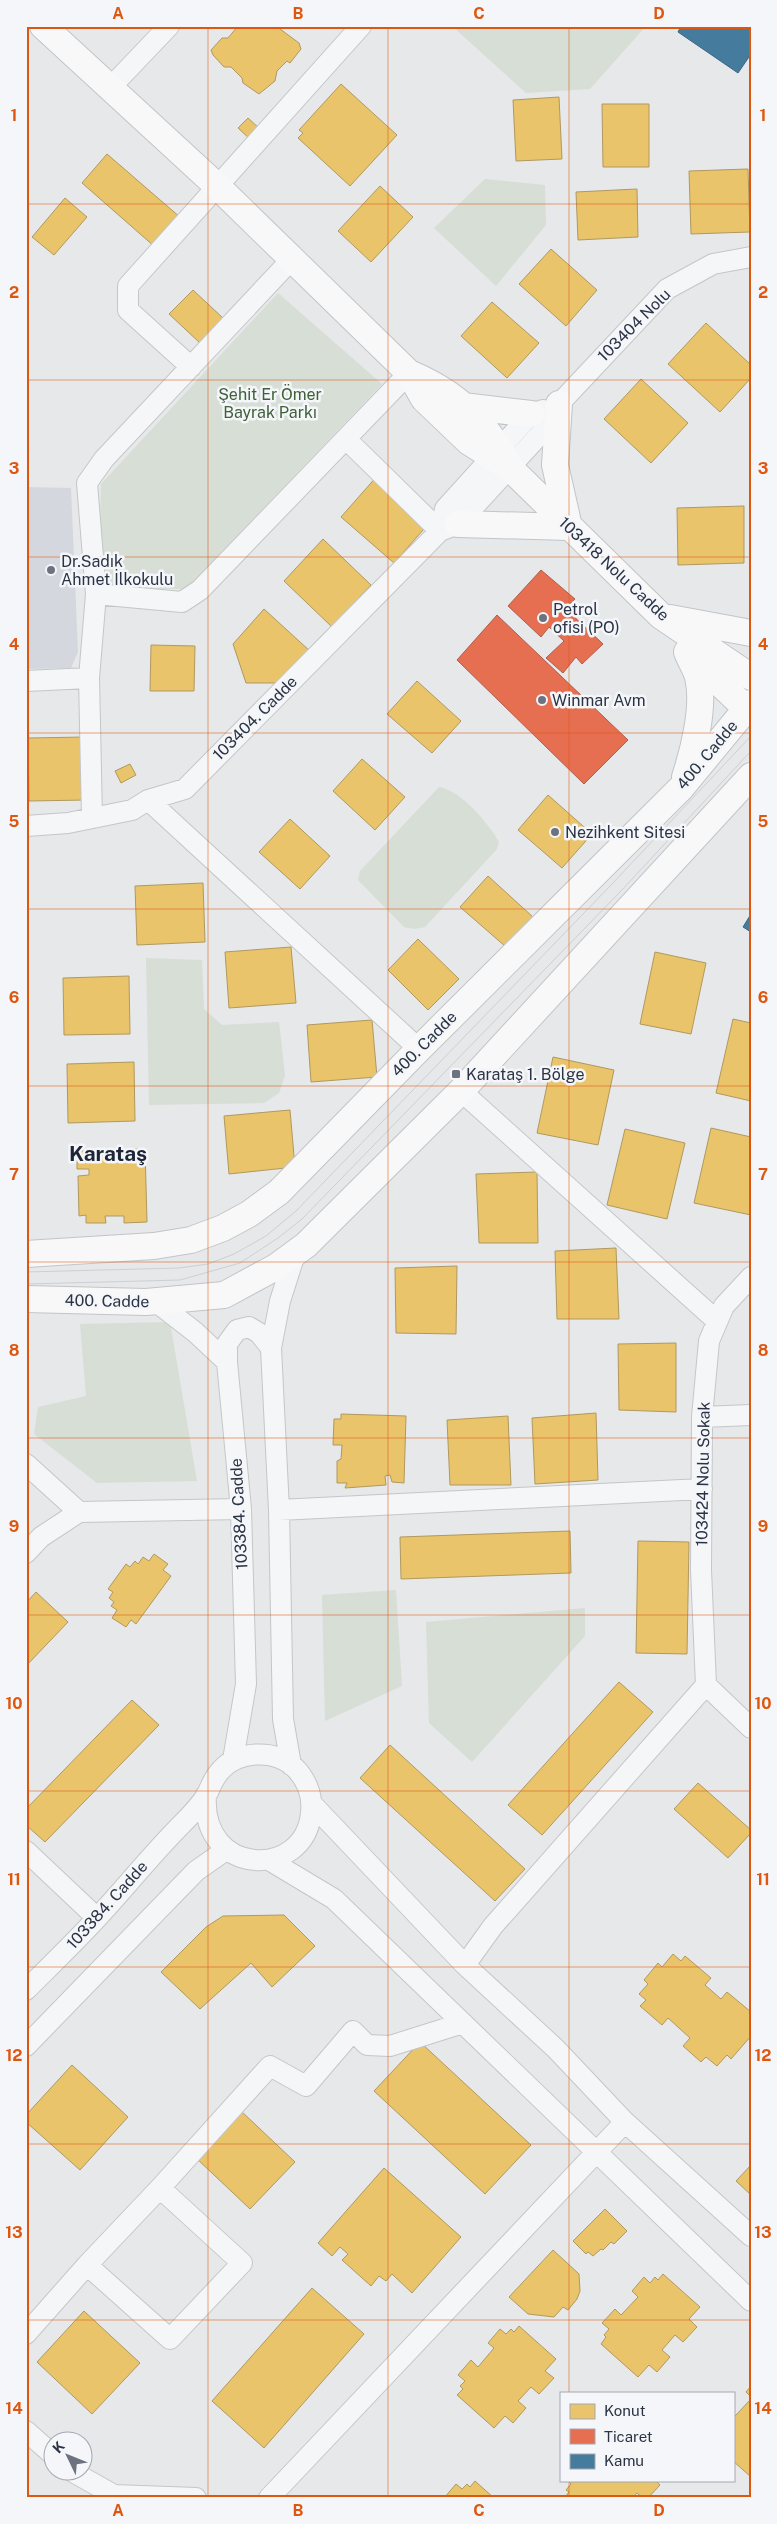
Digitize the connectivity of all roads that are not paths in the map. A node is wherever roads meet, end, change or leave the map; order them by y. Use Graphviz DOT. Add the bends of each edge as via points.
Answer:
graph roads {
  1 [pos="43,26"];
  2 [pos="169,26"];
  3 [pos="361,26"];
  4 [pos="108,89"];
  5 [pos="217,186"];
  6 [pos="751,257"];
  7 [pos="292,259"];
  8 [pos="190,367"];
  9 [pos="409,373"];
  10 [pos="559,404"];
  11 [pos="463,406"];
  12 [pos="532,414"];
  13 [pos="346,439"];
  14 [pos="501,458"];
  15 [pos="569,527"];
  16 [pos="449,528"];
  17 [pos="96,594"];
  18 [pos="661,616"];
  19 [pos="751,633"];
  20 [pos="687,652"];
  21 [pos="751,677"];
  22 [pos="89,678"];
  23 [pos="26,681"];
  24 [pos="749,708"];
  25 [pos="751,776"];
  26 [pos="681,788"];
  27 [pos="148,800"];
  28 [pos="751,801"];
  29 [pos="718,809"];
  30 [pos="92,818"];
  31 [pos="26,826"];
  32 [pos="419,1049"];
  33 [pos="461,1091"];
  34 [pos="26,1254"];
  35 [pos="294,1254"];
  36 [pos="751,1277"];
  37 [pos="26,1300"];
  38 [pos="155,1302"];
  39 [pos="718,1321"];
  40 [pos="271,1348"];
  41 [pos="228,1362"];
  42 [pos="751,1415"];
  43 [pos="702,1417"];
  44 [pos="26,1464"];
  45 [pos="702,1489"];
  46 [pos="241,1509"];
  47 [pos="279,1510"];
  48 [pos="79,1512"];
  49 [pos="26,1553"];
  50 [pos="706,1685"];
  51 [pos="751,1728"];
  52 [pos="234,1760"];
  53 [pos="291,1765"];
  54 [pos="206,1796"];
  55 [pos="312,1804"];
  56 [pos="226,1850"];
  57 [pos="26,1851"];
  58 [pos="269,1860"];
  59 [pos="97,1918"];
  60 [pos="465,1965"];
  61 [pos="26,1990"];
  62 [pos="463,2023"];
  63 [pos="26,2046"];
  64 [pos="625,2122"];
  65 [pos="597,2152"];
  66 [pos="160,2188"];
  67 [pos="751,2236"];
  68 [pos="87,2265"];
  69 [pos="751,2301"];
  70 [pos="26,2334"];
  71 [pos="26,2431"];
  72 [pos="42,2445"];
  73 [pos="89,2482"];
  74 [pos="112,2496"];
  75 [pos="196,2498"];
  76 [pos="269,2498"];
  1 -- 4 [label="main road"];
  2 -- 4 [label="street"];
  3 -- 5 [label="street"];
  4 -- 5 [label="main road"];
  5 -- 7 [label="main road"];
  5 -- 8 [label="street" via="128,286 128,310"];
  6 -- 10 [label="street, 103404 Nolu" via="713,264 667,289"];
  7 -- 8 [label="street"];
  7 -- 9 [label="main road"];
  8 -- 17 [label="street" via="104,459 87,483"];
  9 -- 11 [label="main road, 103418 Nolu Cadde" via="434,384"];
  9 -- 13 [label="street"];
  9 -- 14 [label="main road, 103418 Nolu Cadde" via="424,398 469,442"];
  10 -- 12 [label="street, 103404. Cadde"];
  10 -- 14 [label="street, 103404. Cadde" via="543,431"];
  10 -- 15 [label="main road" via="555,465"];
  11 -- 12 [label="main road"];
  11 -- 14 [label="main road, 103418 Nolu Cadde" via="486,426"];
  12 -- 14 [label="street, 103404. Cadde"];
  13 -- 16 [label="street"];
  13 -- 17 [label="street" via="200,590 182,602"];
  14 -- 15 [label="main road, 103418 Nolu Cadde"];
  14 -- 16 [label="street, 103404. Cadde"];
  15 -- 16 [label="main road"];
  15 -- 18 [label="main road, 103418 Nolu Cadde"];
  16 -- 27 [label="street, 103404. Cadde" via="185,789"];
  17 -- 22 [label="street"];
  18 -- 19 [label="main road"];
  18 -- 20 [label="main road"];
  18 -- 21 [label="main road, 103418 Nolu Cadde"];
  20 -- 24 [label="main road"];
  20 -- 26 [label="main road" via="698,678 698,714 695,740"];
  22 -- 23 [label="street"];
  22 -- 30 [label="street"];
  24 -- 26 [label="main road, 400. Cadde"];
  25 -- 29 [label="main road, 400. Cadde"];
  26 -- 32 [label="main road, 400. Cadde"];
  27 -- 30 [label="street, 103404. Cadde" via="132,810"];
  27 -- 32 [label="street"];
  28 -- 29 [label="main road"];
  29 -- 33 [label="main road, 400. Cadde"];
  30 -- 31 [label="street, 103404. Cadde"];
  32 -- 34 [label="main road, 400. Cadde" via="280,1192 232,1223 191,1240 154,1246"];
  33 -- 35 [label="main road, 400. Cadde"];
  33 -- 39 [label="street"];
  35 -- 38 [label="main road, 400. Cadde" via="276,1268 224,1295"];
  35 -- 40 [label="street"];
  36 -- 39 [label="street, 103424 Nolu Sokak" via="724,1306"];
  37 -- 38 [label="main road, 400. Cadde"];
  38 -- 41 [label="street"];
  39 -- 43 [label="street, 103424 Nolu Sokak" via="709,1341"];
  40 -- 41 [label="street, 103384. Cadde" via="259,1333 249,1327 236,1330 227,1344"];
  40 -- 47 [label="street"];
  41 -- 46 [label="street, 103384. Cadde"];
  42 -- 43 [label="street"];
  43 -- 45 [label="street, 103424 Nolu Sokak"];
  44 -- 48 [label="street"];
  45 -- 47 [label="street"];
  45 -- 50 [label="street, 103424 Nolu Sokak"];
  46 -- 48 [label="street"];
  46 -- 52 [label="street, 103384. Cadde" via="246,1684"];
  47 -- 53 [label="street" via="283,1719"];
  48 -- 49 [label="street" via="41,1537"];
  50 -- 51 [label="street"];
  50 -- 60 [label="street" via="493,1926"];
  52 -- 53 [label="street" via="263,1754"];
  52 -- 54 [label="street" via="221,1769"];
  53 -- 55 [label="street" via="309,1789"];
  54 -- 56 [label="street" via="208,1826"];
  54 -- 59 [label="street, 103384. Cadde"];
  55 -- 58 [label="street" via="305,1834 284,1854"];
  55 -- 60 [label="street"];
  56 -- 58 [label="street" via="254,1861"];
  56 -- 63 [label="street" via="196,1871"];
  57 -- 59 [label="street"];
  58 -- 62 [label="street" via="334,1900"];
  59 -- 61 [label="street, 103384. Cadde"];
  60 -- 64 [label="street" via="556,2049"];
  62 -- 65 [label="street"];
  62 -- 66 [label="street" via="390,2046 367,2045 354,2032 306,2086 270,2066"];
  64 -- 65 [label="street"];
  64 -- 67 [label="street"];
  65 -- 69 [label="street"];
  65 -- 76 [label="street"];
  66 -- 68 [label="street"];
  66 -- 68 [label="street" via="242,2263 170,2339"];
  68 -- 70 [label="street"];
  71 -- 72 [label="street"];
  73 -- 74 [label="street"];
  74 -- 75 [label="street"];
}
